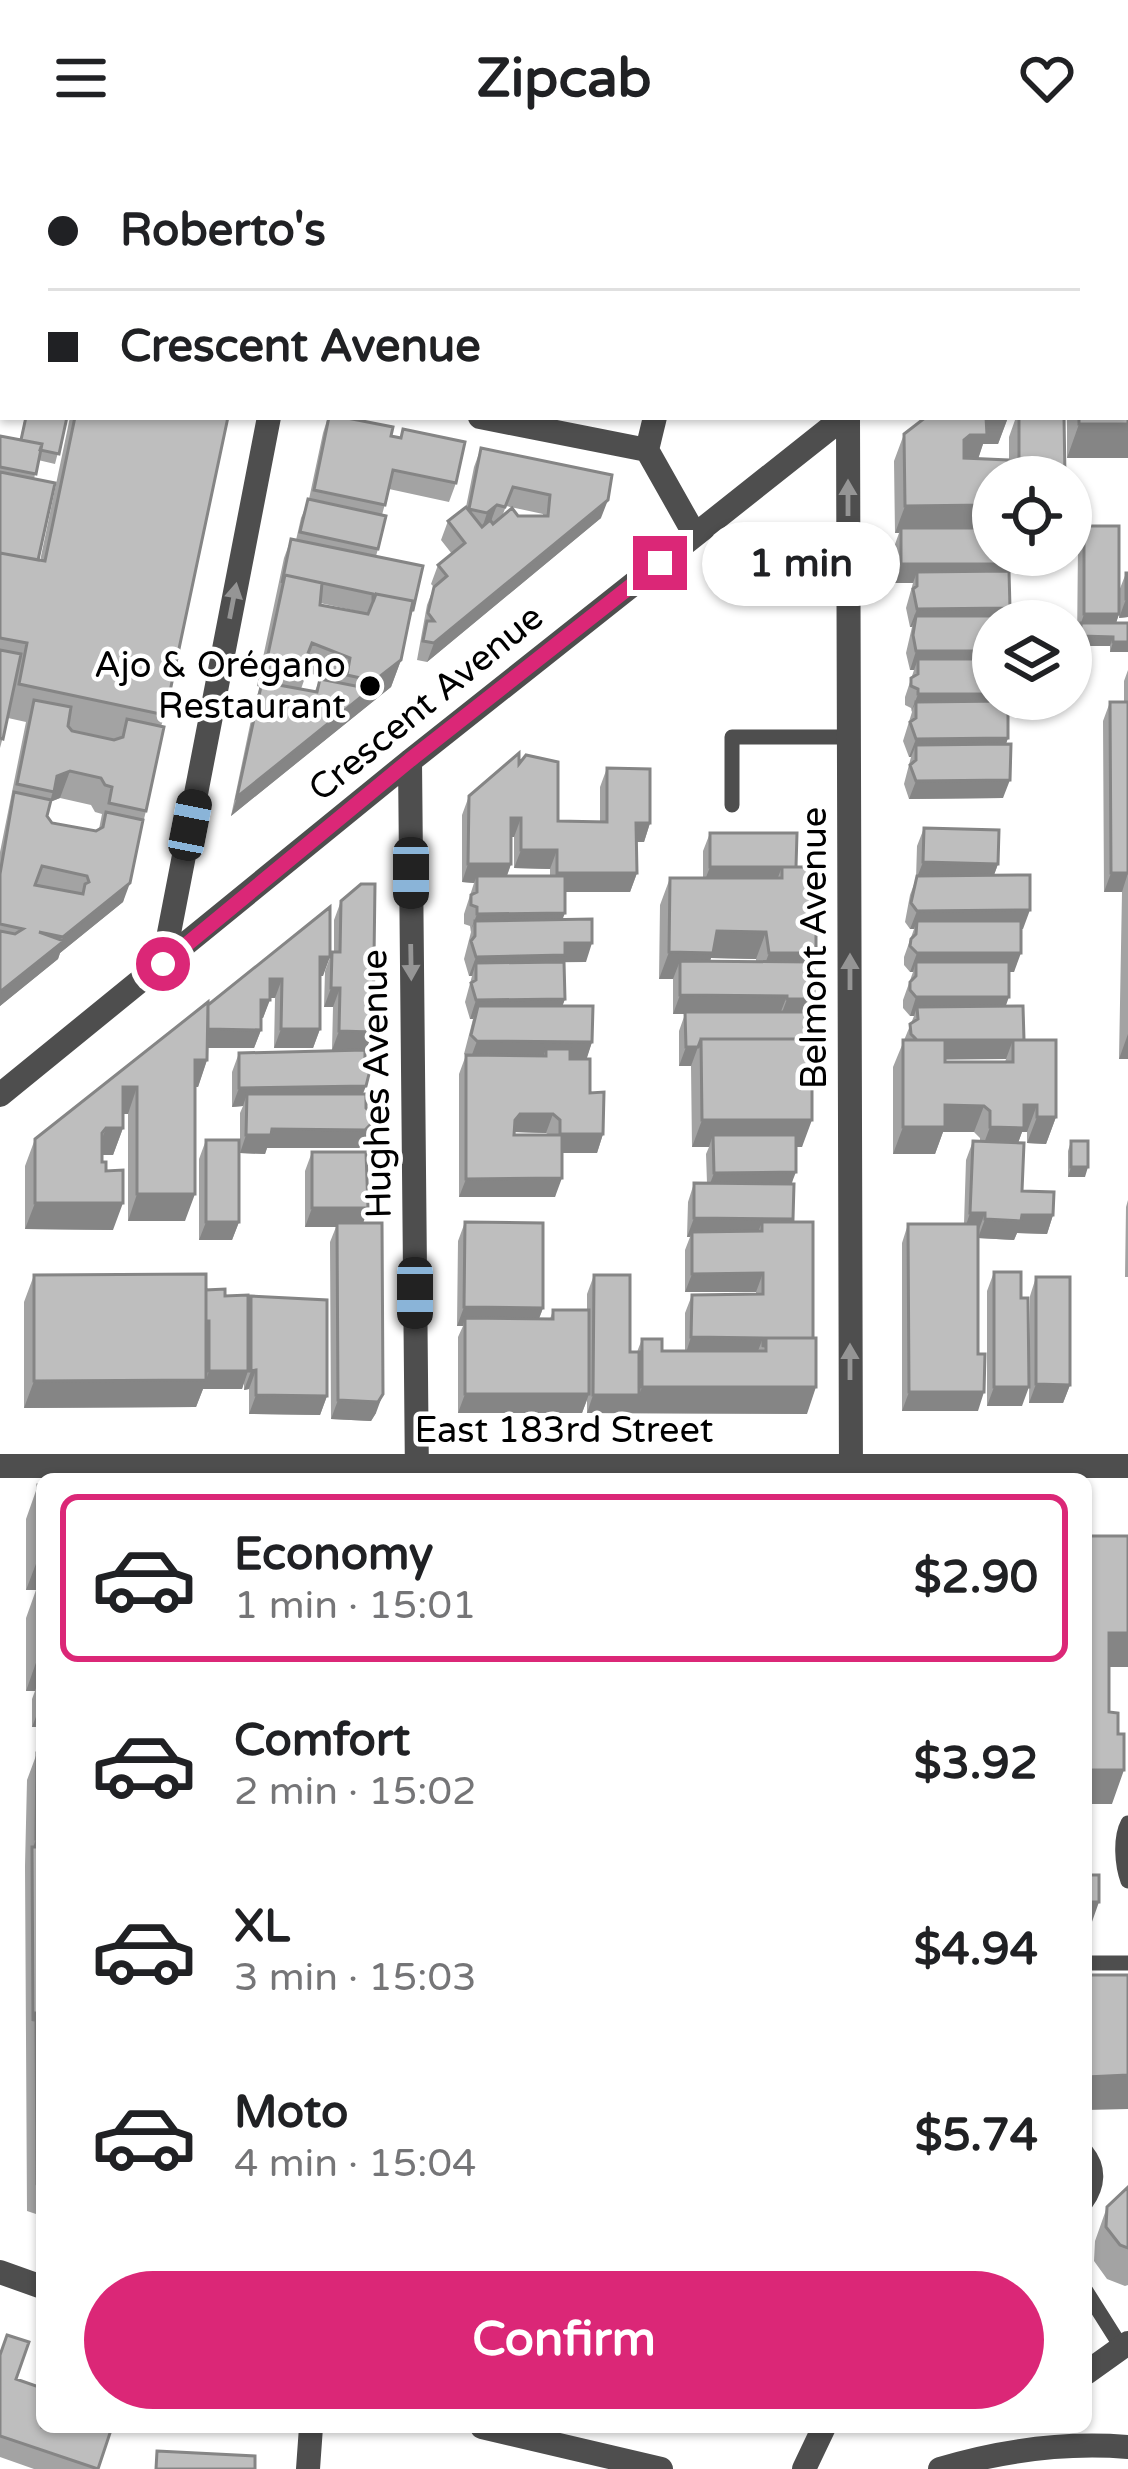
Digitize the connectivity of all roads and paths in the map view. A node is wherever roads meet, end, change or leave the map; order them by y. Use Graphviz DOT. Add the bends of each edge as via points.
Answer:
graph roads {
  1 [pos="268,420"];
  2 [pos="495,420"];
  3 [pos="654,420"];
  4 [pos="842,420"];
  5 [pos="846,420"];
  6 [pos="647,450"];
  7 [pos="695,535"];
  8 [pos="849,737"];
  9 [pos="410,760"];
  10 [pos="731,805"];
  11 [pos="163,964"];
  12 [pos="0,1095"];
  13 [pos="0,1466"];
  14 [pos="1128,1466"];
  15 [pos="417,1472"];
  16 [pos="851,1472"];
  17 [pos="1128,1823"];
  18 [pos="1128,1881"];
  19 [pos="1092,1963"];
  20 [pos="1128,1963"];
  21 [pos="1092,2164"];
  22 [pos="1092,2193"];
  23 [pos="0,2272"];
  24 [pos="36,2285"];
  25 [pos="1092,2299"];
  26 [pos="1125,2346"];
  27 [pos="1092,2369"];
  28 [pos="311,2433"];
  29 [pos="508,2433"];
  30 [pos="821,2433"];
  31 [pos="1013,2433"];
  32 [pos="1128,2447"];
  33 [pos="989,2454"];
  34 [pos="308,2469"];
  35 [pos="661,2469"];
  36 [pos="805,2469"];
  37 [pos="940,2469"];
  11 -- 1 [label="street, one-way"];
  2 -- 6 [label="street"];
  3 -- 6 [label="street"];
  4 -- 7 [label="street, Crescent Avenue"];
  8 -- 5 [label="street, Belmont Avenue, one-way"];
  6 -- 7 [label="street"];
  7 -- 9 [label="street, Crescent Avenue"];
  8 -- 10 [label="lane" via="732,737"];
  16 -- 8 [label="street, Belmont Avenue, one-way"];
  9 -- 11 [label="street, Crescent Avenue"];
  9 -- 15 [label="street, Hughes Avenue, one-way"];
  11 -- 12 [label="street, Crescent Avenue"];
  13 -- 15 [label="street, East 183rd Street"];
  14 -- 16 [label="street, East 183rd Street"];
  15 -- 16 [label="street, East 183rd Street"];
  17 -- 18 [label="lane"];
  19 -- 20 [label="lane"];
  21 -- 22 [label="lane"];
  23 -- 24 [label="street"];
  25 -- 26 [label="lane"];
  26 -- 27 [label="street"];
  28 -- 34 [label="street"];
  29 -- 35 [label="street"];
  30 -- 36 [label="street"];
  31 -- 33 [label="street"];
  32 -- 33 [label="street"];
  33 -- 37 [label="street"];
}
